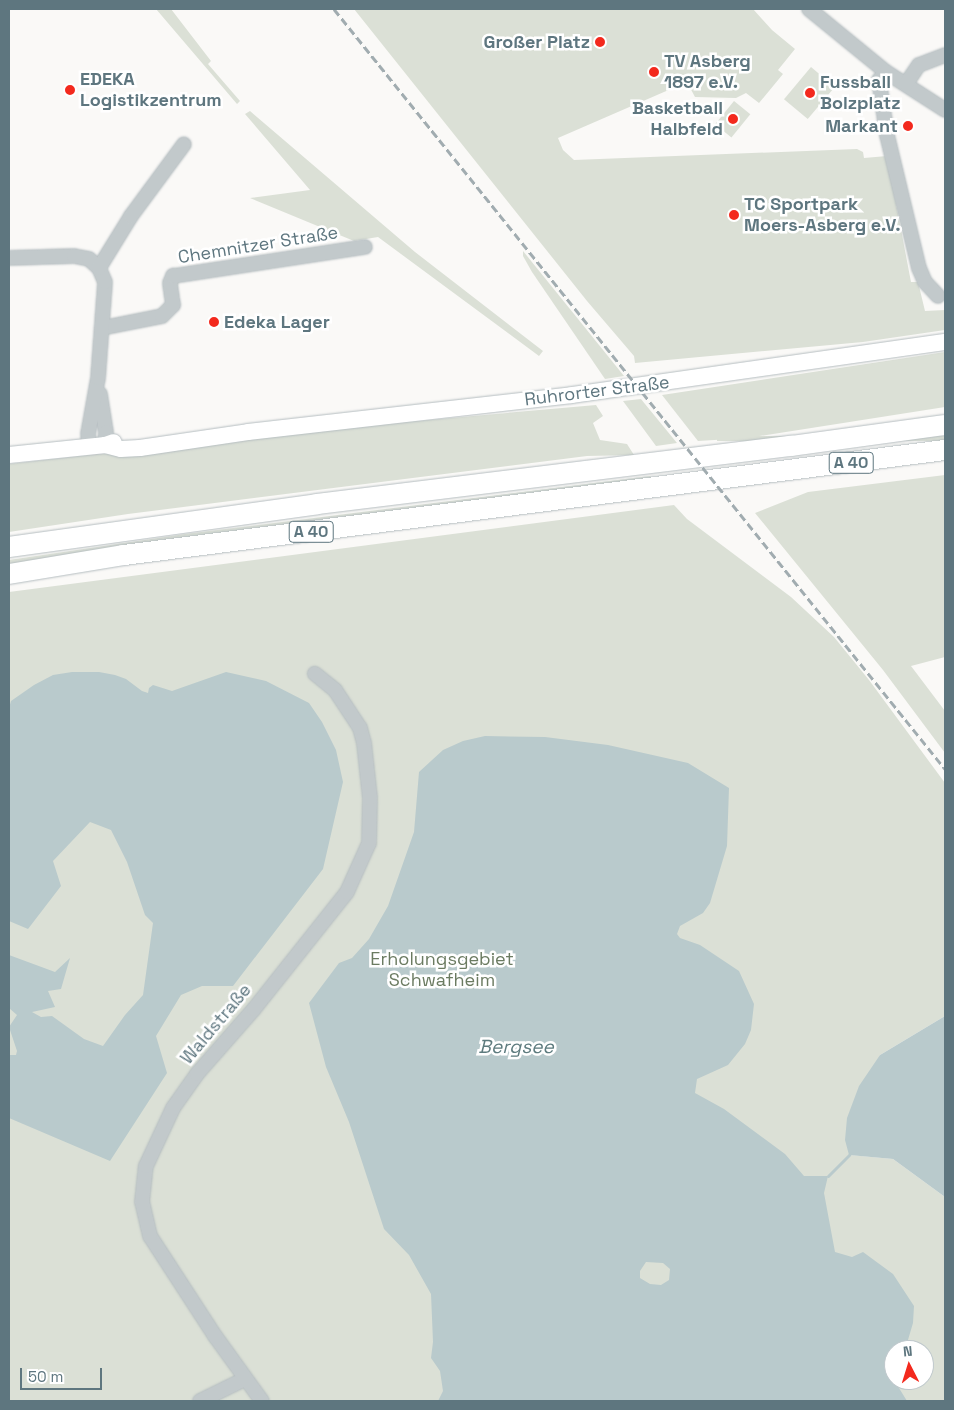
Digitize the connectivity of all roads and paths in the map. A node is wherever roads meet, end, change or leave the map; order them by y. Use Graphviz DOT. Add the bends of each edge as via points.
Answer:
graph roads {
  1 [pos="809,9"];
  2 [pos="945,54"];
  3 [pos="886,72"];
  4 [pos="906,84"];
  5 [pos="945,110"];
  6 [pos="184,144"];
  7 [pos="365,247"];
  8 [pos="9,258"];
  9 [pos="98,268"];
  10 [pos="938,296"];
  11 [pos="102,328"];
  12 [pos="945,342"];
  13 [pos="945,425"];
  14 [pos="97,446"];
  15 [pos="945,450"];
  16 [pos="9,455"];
  17 [pos="9,547"];
  18 [pos="9,574"];
  19 [pos="315,674"];
  20 [pos="245,1379"];
  21 [pos="200,1401"];
  22 [pos="262,1401"];
  1 -- 3 [label="street"];
  2 -- 4 [label="street" via="920,65"];
  3 -- 4 [label="street"];
  3 -- 10 [label="street" via="880,80 887,135 919,268 925,282"];
  4 -- 5 [label="street"];
  6 -- 9 [label="street" via="131,216"];
  7 -- 11 [label="street, Chemnitzer Straße" via="174,276 170,283 173,305 162,316"];
  8 -- 9 [label="street" via="74,256 89,260"];
  9 -- 11 [label="street" via="105,282"];
  11 -- 14 [label="street" via="98,378 106,432"];
  12 -- 14 [label="main road, Ruhrorter Straße" via="572,395 248,432 140,448"];
  13 -- 17 [label="highway, A 40" via="317,504"];
  14 -- 16 [label="main road, Ruhrorter Straße"];
  15 -- 18 [label="highway, A 40" via="124,555"];
  19 -- 20 [label="street, Waldstraße" via="335,690 360,728 370,798 369,843 347,892 254,1009 197,1074 173,1108 146,1166 142,1202 150,1236"];
  20 -- 21 [label="street"];
  20 -- 22 [label="street, Waldstraße"];
}
